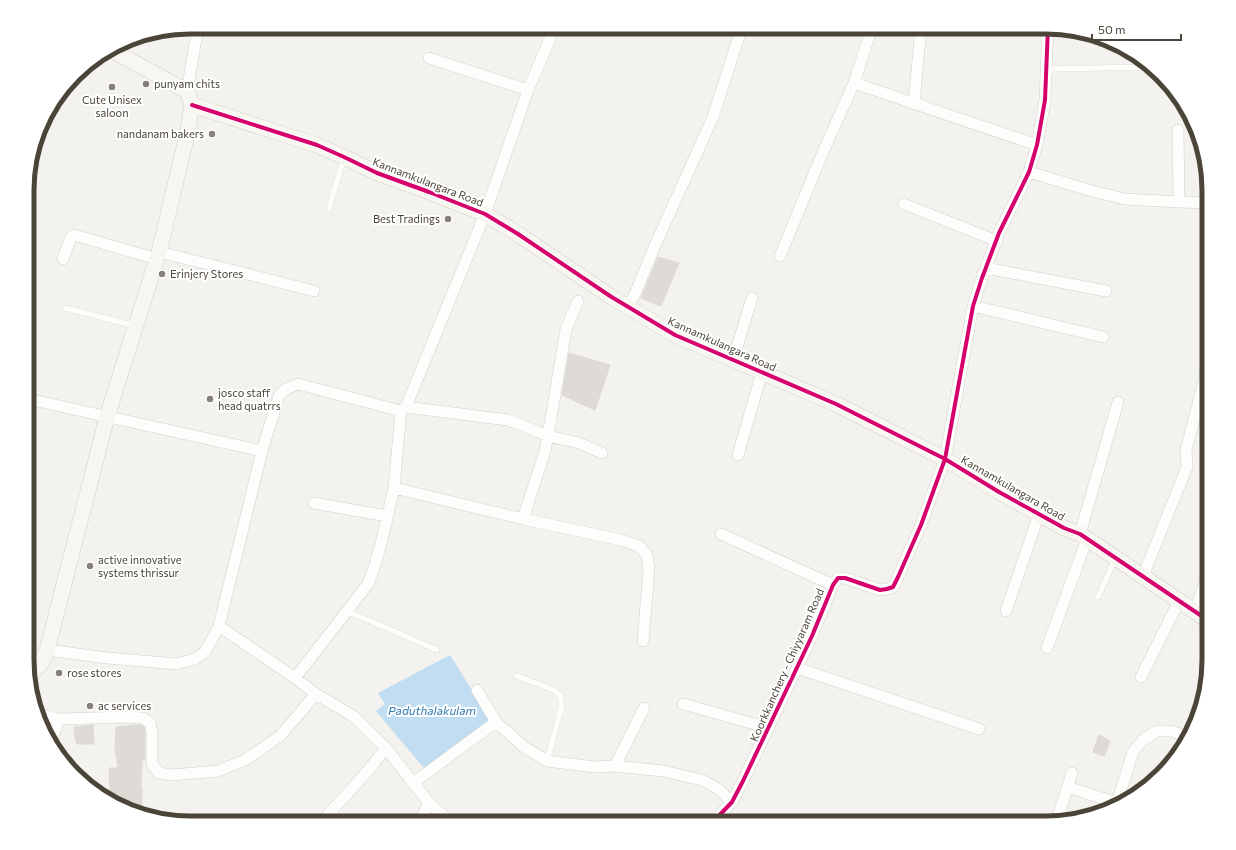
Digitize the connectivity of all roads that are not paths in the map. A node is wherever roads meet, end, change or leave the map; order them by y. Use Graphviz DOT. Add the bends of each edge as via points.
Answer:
graph roads {
  1 [pos="197,34"];
  2 [pos="552,34"];
  3 [pos="740,34"];
  4 [pos="870,34"];
  5 [pos="920,34"];
  6 [pos="1048,34"];
  7 [pos="116,53"];
  8 [pos="429,58"];
  9 [pos="1142,67"];
  10 [pos="1047,69"];
  11 [pos="854,83"];
  12 [pos="528,90"];
  13 [pos="189,98"];
  14 [pos="914,104"];
  15 [pos="1178,130"];
  16 [pos="1037,145"];
  17 [pos="344,157"];
  18 [pos="1029,172"];
  19 [pos="1179,202"];
  20 [pos="1202,203"];
  21 [pos="904,204"];
  22 [pos="329,208"];
  23 [pos="485,214"];
  24 [pos="997,241"];
  25 [pos="158,255"];
  26 [pos="780,256"];
  27 [pos="63,259"];
  28 [pos="986,268"];
  29 [pos="314,291"];
  30 [pos="1106,291"];
  31 [pos="752,298"];
  32 [pos="578,301"];
  33 [pos="973,306"];
  34 [pos="628,307"];
  35 [pos="65,308"];
  36 [pos="136,326"];
  37 [pos="1103,337"];
  38 [pos="733,360"];
  39 [pos="762,372"];
  40 [pos="1202,389"];
  41 [pos="34,400"];
  42 [pos="1118,402"];
  43 [pos="403,409"];
  44 [pos="107,417"];
  45 [pos="548,436"];
  46 [pos="262,451"];
  47 [pos="602,453"];
  48 [pos="738,455"];
  49 [pos="945,459"];
  50 [pos="394,488"];
  51 [pos="314,503"];
  52 [pos="1040,514"];
  53 [pos="387,516"];
  54 [pos="523,519"];
  55 [pos="721,534"];
  56 [pos="1084,537"];
  57 [pos="1116,558"];
  58 [pos="1143,576"];
  59 [pos="833,584"];
  60 [pos="1202,591"];
  61 [pos="1098,597"];
  62 [pos="1179,601"];
  63 [pos="347,611"];
  64 [pos="1006,611"];
  65 [pos="1194,612"];
  66 [pos="1202,617"];
  67 [pos="218,626"];
  68 [pos="643,641"];
  69 [pos="1047,648"];
  70 [pos="47,650"];
  71 [pos="437,650"];
  72 [pos="798,668"];
  73 [pos="34,670"];
  74 [pos="517,676"];
  75 [pos="1141,677"];
  76 [pos="295,678"];
  77 [pos="478,690"];
  78 [pos="316,694"];
  79 [pos="682,704"];
  80 [pos="644,708"];
  81 [pos="45,716"];
  82 [pos="59,719"];
  83 [pos="496,722"];
  84 [pos="769,728"];
  85 [pos="979,729"];
  86 [pos="54,735"];
  87 [pos="1183,735"];
  88 [pos="386,748"];
  89 [pos="547,761"];
  90 [pos="614,766"];
  91 [pos="1072,773"];
  92 [pos="413,783"];
  93 [pos="1068,787"];
  94 [pos="1120,797"];
  95 [pos="732,802"];
  96 [pos="1110,802"];
  97 [pos="429,803"];
  98 [pos="327,816"];
  99 [pos="422,816"];
  100 [pos="444,816"];
  101 [pos="719,816"];
  102 [pos="1059,816"];
  1 -- 13 [label="street"];
  2 -- 12 [label="street"];
  3 -- 34 [label="street" via="713,117"];
  4 -- 11 [label="street"];
  5 -- 14 [label="street"];
  6 -- 10 [label="street"];
  7 -- 13 [label="street, Kannamkulangara Road"];
  8 -- 12 [label="street"];
  9 -- 10 [label="lane"];
  10 -- 16 [label="street" via="1045,100"];
  11 -- 14 [label="street"];
  11 -- 26 [label="street"];
  12 -- 23 [label="street"];
  13 -- 17 [label="street, Kannamkulangara Road"];
  13 -- 25 [label="street" via="187,135"];
  14 -- 16 [label="street"];
  15 -- 19 [label="street"];
  16 -- 18 [label="street"];
  17 -- 22 [label="lane"];
  17 -- 23 [label="street, Kannamkulangara Road" via="377,173"];
  18 -- 19 [label="street" via="1125,199"];
  18 -- 24 [label="street"];
  19 -- 20 [label="street"];
  21 -- 24 [label="street"];
  23 -- 34 [label="street, Kannamkulangara Road"];
  23 -- 43 [label="street"];
  24 -- 28 [label="street"];
  25 -- 27 [label="street" via="74,235"];
  25 -- 29 [label="street"];
  25 -- 36 [label="street"];
  28 -- 30 [label="street"];
  28 -- 33 [label="street"];
  31 -- 38 [label="street"];
  32 -- 45 [label="street" via="566,329"];
  33 -- 37 [label="street"];
  33 -- 49 [label="street"];
  34 -- 38 [label="street, Kannamkulangara Road" via="675,335"];
  35 -- 36 [label="lane"];
  36 -- 44 [label="street"];
  38 -- 39 [label="street, Kannamkulangara Road"];
  39 -- 48 [label="street"];
  39 -- 49 [label="street, Kannamkulangara Road" via="836,404"];
  40 -- 58 [label="street" via="1186,450 1187,467"];
  41 -- 44 [label="street"];
  42 -- 56 [label="street"];
  43 -- 45 [label="street" via="508,420"];
  43 -- 46 [label="street" via="298,384 286,389 279,396"];
  43 -- 50 [label="street"];
  44 -- 46 [label="street"];
  44 -- 70 [label="street"];
  45 -- 47 [label="street" via="579,443"];
  45 -- 54 [label="street"];
  46 -- 67 [label="street"];
  49 -- 52 [label="street, Kannamkulangara Road"];
  49 -- 59 [label="street, Koorkkanchery - Chiyyaram Road" via="921,525 893,586 880,590 845,578 838,578"];
  50 -- 53 [label="street"];
  50 -- 54 [label="street"];
  51 -- 53 [label="street"];
  52 -- 56 [label="street, Kannamkulangara Road"];
  52 -- 64 [label="street"];
  53 -- 63 [label="street" via="368,584"];
  54 -- 68 [label="street" via="639,546 647,555 649,569"];
  55 -- 59 [label="street"];
  56 -- 57 [label="street, Kannamkulangara Road"];
  56 -- 69 [label="street"];
  57 -- 58 [label="street, Kannamkulangara Road"];
  57 -- 61 [label="lane"];
  58 -- 62 [label="street, Kannamkulangara Road"];
  59 -- 72 [label="street, Koorkkanchery - Chiyyaram Road"];
  60 -- 65 [label="street"];
  62 -- 65 [label="street, Kannamkulangara Road"];
  62 -- 75 [label="street"];
  63 -- 71 [label="lane"];
  63 -- 76 [label="street"];
  65 -- 66 [label="street, Kannamkulangara Road"];
  67 -- 70 [label="street" via="205,652 195,659 176,664"];
  67 -- 76 [label="street"];
  70 -- 73 [label="street" via="41,664"];
  72 -- 84 [label="street, Koorkkanchery - Chiyyaram Road"];
  72 -- 85 [label="street"];
  74 -- 89 [label="lane" via="554,690 560,695 562,705"];
  76 -- 78 [label="street"];
  77 -- 83 [label="street"];
  78 -- 82 [label="street" via="280,736 246,760 218,771 172,775 159,773 152,764 150,723 143,718"];
  78 -- 88 [label="street" via="353,716"];
  79 -- 84 [label="street"];
  80 -- 90 [label="street"];
  81 -- 82 [label="street"];
  82 -- 86 [label="street"];
  83 -- 89 [label="street" via="524,746"];
  83 -- 92 [label="street"];
  84 -- 95 [label="street, Koorkkanchery - Chiyyaram Road"];
  87 -- 94 [label="street" via="1172,731 1157,731 1143,740 1133,752"];
  88 -- 92 [label="street"];
  88 -- 98 [label="street"];
  89 -- 90 [label="street" via="595,768"];
  90 -- 95 [label="street" via="663,771 702,780 717,788"];
  91 -- 93 [label="street"];
  92 -- 97 [label="street"];
  93 -- 96 [label="street"];
  93 -- 102 [label="street"];
  95 -- 101 [label="street, Koorkkanchery - Chiyyaram Road"];
  97 -- 99 [label="street"];
  97 -- 100 [label="street"];
}
